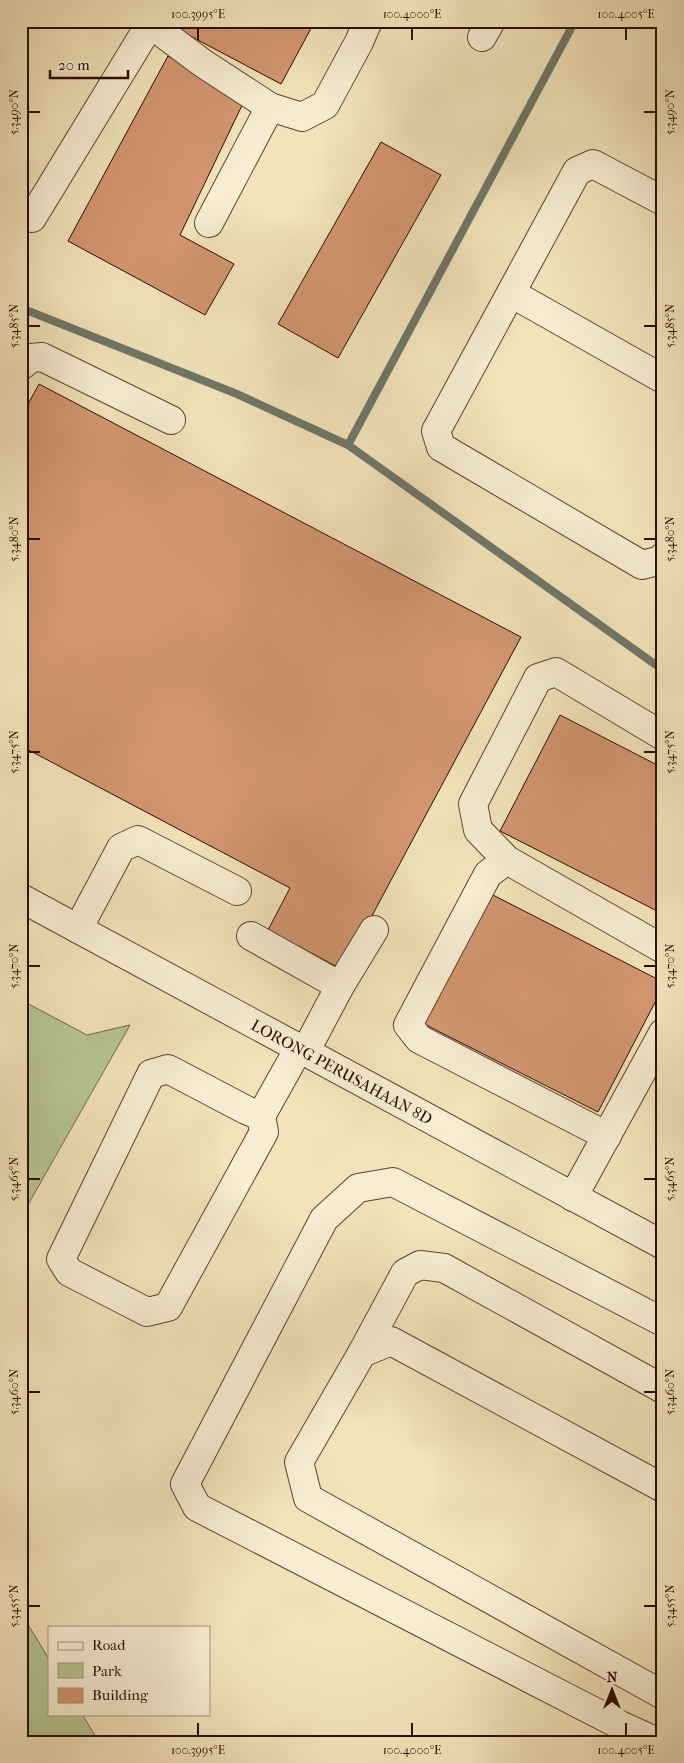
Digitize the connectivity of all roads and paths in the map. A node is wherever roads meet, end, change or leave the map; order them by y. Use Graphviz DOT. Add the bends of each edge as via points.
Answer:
graph roads {
  1 [pos="152,21"];
  2 [pos="159,21"];
  3 [pos="368,21"];
  4 [pos="270,108"];
  5 [pos="663,201"];
  6 [pos="32,218"];
  7 [pos="209,223"];
  8 [pos="511,293"];
  9 [pos="21,366"];
  10 [pos="663,379"];
  11 [pos="171,420"];
  12 [pos="663,557"];
  13 [pos="663,736"];
  14 [pos="507,860"];
  15 [pos="237,891"];
  16 [pos="21,898"];
  17 [pos="78,929"];
  18 [pos="374,930"];
  19 [pos="251,936"];
  20 [pos="663,949"];
  21 [pos="340,986"];
  22 [pos="663,1033"];
  23 [pos="302,1050"];
  24 [pos="261,1116"];
  25 [pos="607,1136"];
  26 [pos="573,1197"];
  27 [pos="663,1245"];
  28 [pos="663,1322"];
  29 [pos="362,1353"];
  30 [pos="663,1388"];
  31 [pos="663,1488"];
  32 [pos="663,1695"];
  33 [pos="657,1742"];
  1 -- 6 [label="street"];
  2 -- 4 [label="street" via="161,32"];
  3 -- 4 [label="street" via="325,105 302,117"];
  4 -- 7 [label="street"];
  5 -- 8 [label="street" via="593,164 577,171"];
  8 -- 10 [label="street"];
  8 -- 12 [label="street" via="436,431 441,447 642,564"];
  9 -- 11 [label="street" via="31,358 42,357"];
  13 -- 14 [label="street" via="556,672 538,678 474,804 478,830"];
  14 -- 20 [label="street"];
  14 -- 25 [label="street" via="488,874 408,1025 419,1039"];
  15 -- 17 [label="street" via="138,840 122,848"];
  16 -- 17 [label="street, LORONG PERUSAHAAN 8D"];
  17 -- 23 [label="street, LORONG PERUSAHAAN 8D"];
  18 -- 21 [label="street"];
  19 -- 21 [label="street"];
  21 -- 23 [label="street"];
  22 -- 25 [label="street"];
  23 -- 24 [label="street"];
  23 -- 26 [label="street, LORONG PERUSAHAAN 8D"];
  24 -- 24 [label="street" via="168,1069 151,1074 61,1259 69,1272 147,1312 168,1307 264,1132"];
  25 -- 26 [label="street"];
  26 -- 27 [label="street, LORONG PERUSAHAAN 8D"];
  28 -- 33 [label="street" via="394,1182 358,1188 324,1219 185,1484 197,1507"];
  29 -- 30 [label="street" via="406,1273 420,1265 444,1268"];
  29 -- 31 [label="street" via="390,1341"];
  29 -- 32 [label="street" via="299,1462 308,1498"];
}
